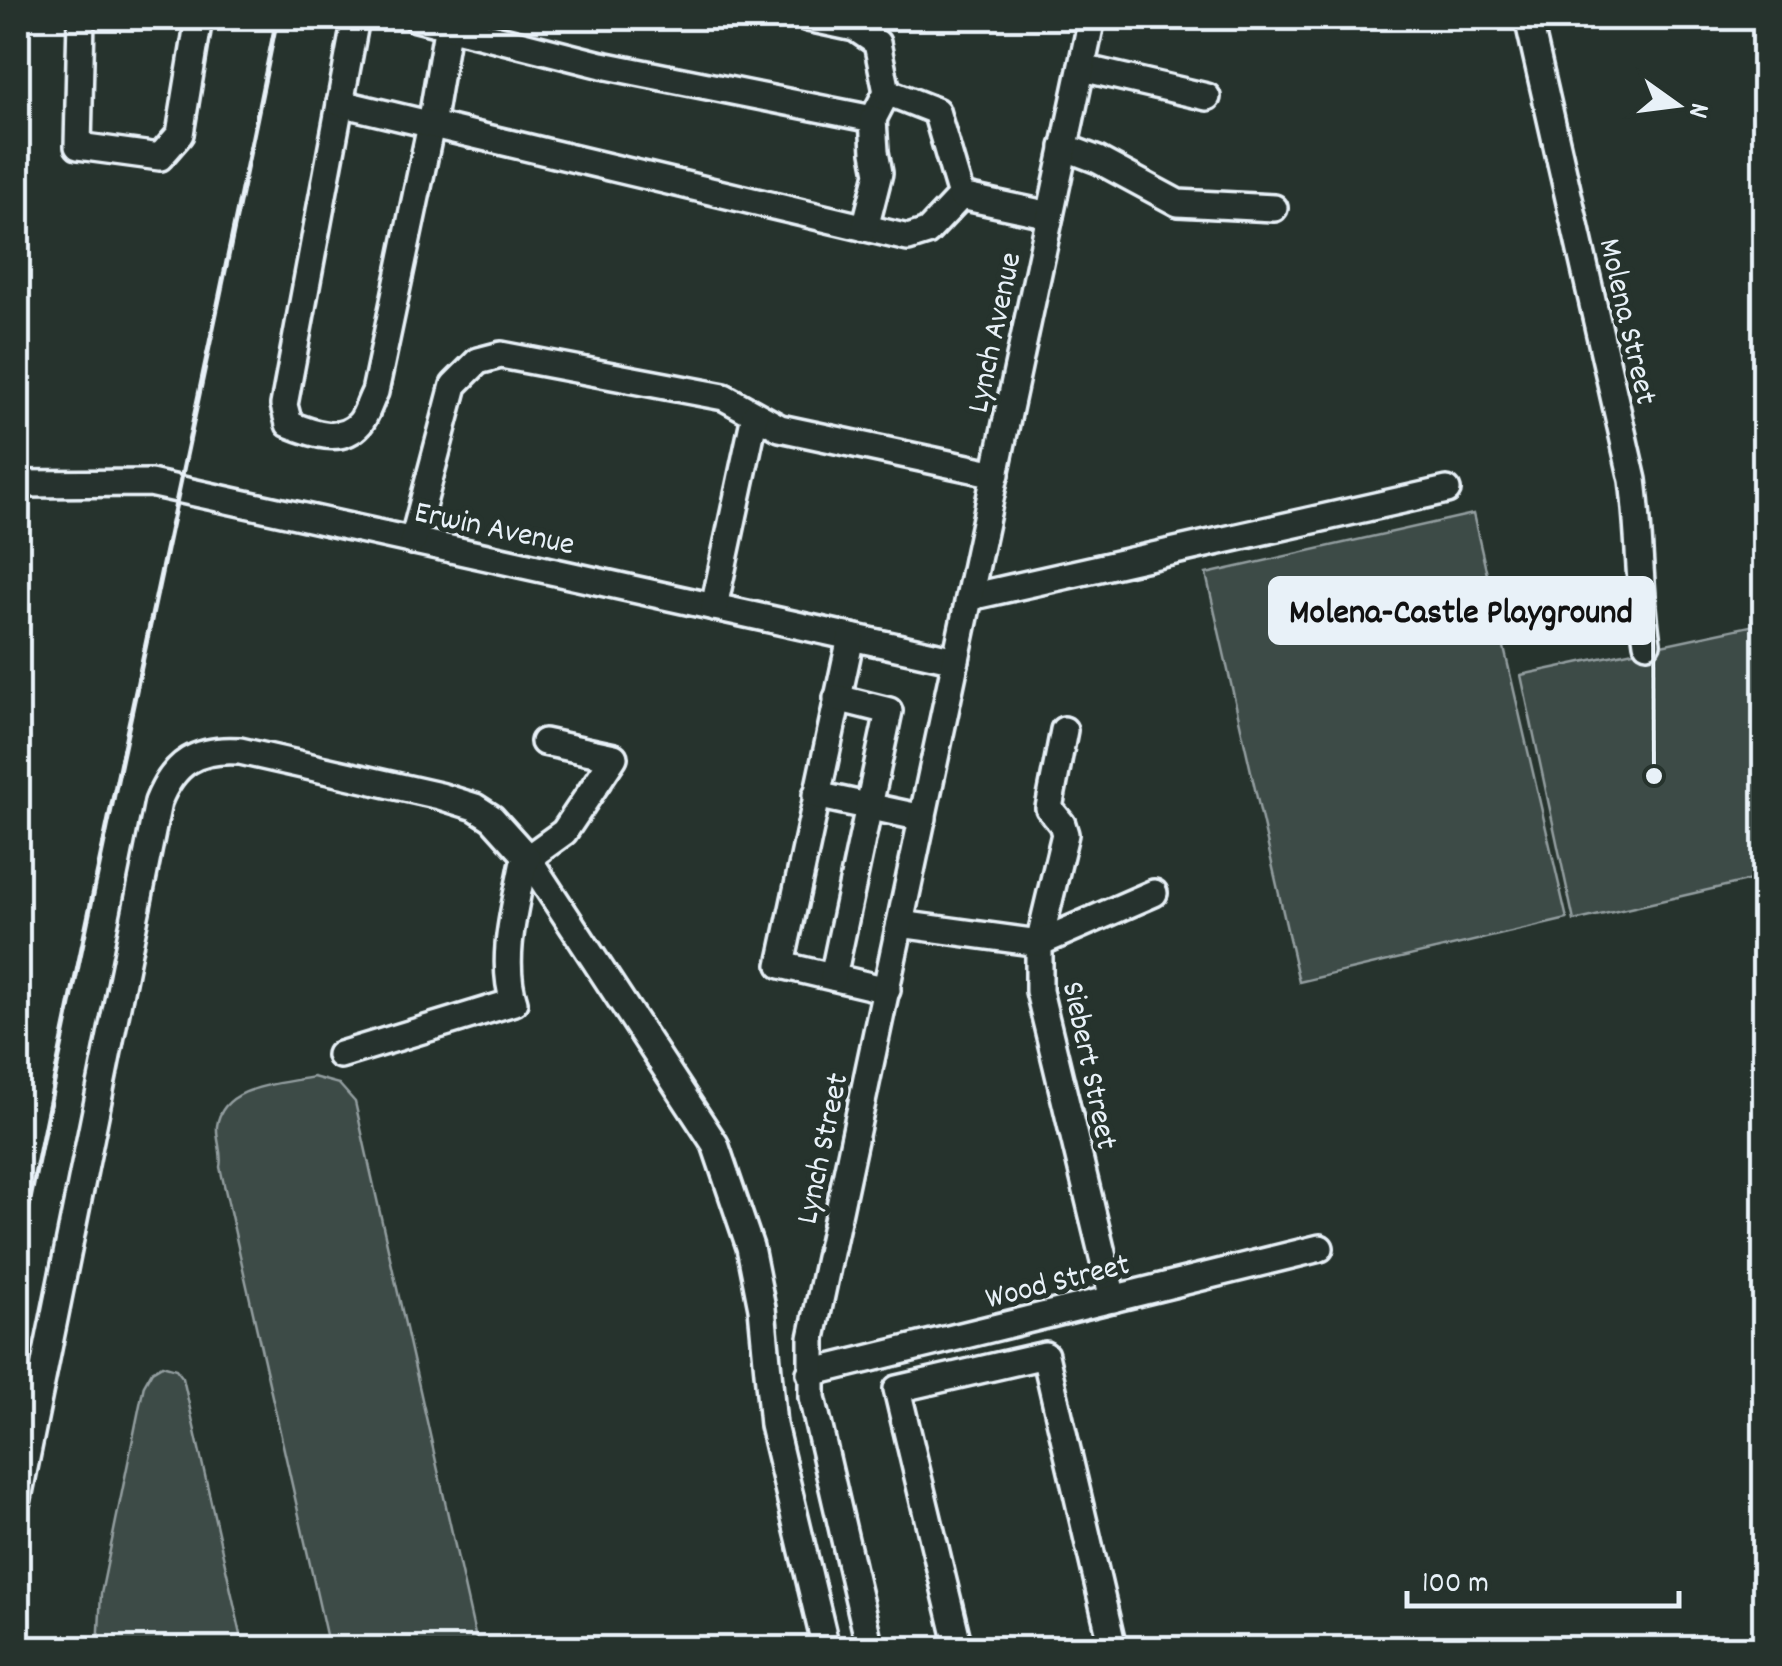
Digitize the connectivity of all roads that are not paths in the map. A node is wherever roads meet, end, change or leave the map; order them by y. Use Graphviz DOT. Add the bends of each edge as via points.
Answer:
graph roads {
  1 [pos="81,18"];
  2 [pos="199,18"];
  3 [pos="356,18"];
  4 [pos="416,18"];
  5 [pos="808,18"];
  6 [pos="1092,18"];
  7 [pos="1528,18"];
  8 [pos="448,22"];
  9 [pos="1082,68"];
  10 [pos="887,92"];
  11 [pos="1206,97"];
  12 [pos="340,103"];
  13 [pos="873,118"];
  14 [pos="431,125"];
  15 [pos="1064,146"];
  16 [pos="961,196"];
  17 [pos="1274,208"];
  18 [pos="1050,215"];
  19 [pos="866,228"];
  20 [pos="755,414"];
  21 [pos="996,474"];
  22 [pos="18,484"];
  23 [pos="1447,490"];
  24 [pos="412,540"];
  25 [pos="970,597"];
  26 [pos="714,607"];
  27 [pos="851,637"];
  28 [pos="1647,642"];
  29 [pos="956,660"];
  30 [pos="837,698"];
  31 [pos="1064,730"];
  32 [pos="544,742"];
  33 [pos="816,796"];
  34 [pos="869,806"];
  35 [pos="923,818"];
  36 [pos="528,858"];
  37 [pos="1154,893"];
  38 [pos="900,924"];
  39 [pos="1039,943"];
  40 [pos="833,977"];
  41 [pos="887,990"];
  42 [pos="340,1055"];
  43 [pos="1320,1248"];
  44 [pos="1113,1300"];
  45 [pos="810,1373"];
  46 [pos="18,1498"];
  47 [pos="826,1648"];
  48 [pos="870,1648"];
  49 [pos="959,1648"];
  50 [pos="1113,1648"];
  1 -- 2 [label="street" via="78,146 160,156 180,134"];
  3 -- 12 [label="street"];
  4 -- 8 [label="street"];
  5 -- 10 [label="street" via="856,28 876,43"];
  6 -- 9 [label="street, Lynch Avenue"];
  7 -- 28 [label="street, Molena Street" via="1633,480"];
  8 -- 13 [label="street" via="602,65"];
  8 -- 14 [label="street"];
  9 -- 11 [label="street"];
  9 -- 15 [label="street, Lynch Avenue"];
  10 -- 13 [label="street"];
  10 -- 16 [label="street" via="936,111"];
  12 -- 14 [label="street"];
  12 -- 14 [label="street" via="284,405 289,424 317,435 339,435 360,424 374,392"];
  13 -- 19 [label="street" via="880,174"];
  14 -- 19 [label="street"];
  15 -- 17 [label="street" via="1178,203"];
  15 -- 18 [label="street, Lynch Avenue"];
  16 -- 18 [label="street"];
  16 -- 19 [label="street" via="928,232 908,238"];
  18 -- 21 [label="street, Lynch Avenue"];
  20 -- 21 [label="street" via="780,428"];
  20 -- 24 [label="street" via="724,397 560,364 501,355 478,362 454,385"];
  20 -- 26 [label="street"];
  21 -- 25 [label="street, Lynch Avenue"];
  22 -- 24 [label="street, Erwin Avenue" via="150,483"];
  23 -- 25 [label="street"];
  24 -- 26 [label="street, Erwin Avenue"];
  25 -- 29 [label="street, Lynch Avenue"];
  26 -- 27 [label="street, Erwin Avenue"];
  27 -- 29 [label="street, Erwin Avenue"];
  27 -- 30 [label="street"];
  29 -- 35 [label="street, Lynch Street"];
  30 -- 33 [label="street"];
  30 -- 34 [label="street" via="890,711"];
  31 -- 39 [label="street, Siebert Street" via="1049,808 1065,834"];
  32 -- 36 [label="street" via="614,757 564,832"];
  33 -- 34 [label="street"];
  33 -- 40 [label="street" via="781,965"];
  34 -- 35 [label="street"];
  34 -- 40 [label="street"];
  35 -- 38 [label="street, Lynch Street"];
  36 -- 42 [label="street" via="512,927 514,1002"];
  36 -- 46 [label="street" via="492,818 440,796 240,750 217,749 178,769 155,815"];
  36 -- 47 [label="street" via="715,1144 734,1193 762,1308 773,1425"];
  37 -- 39 [label="street"];
  38 -- 39 [label="street"];
  38 -- 41 [label="street, Lynch Street"];
  39 -- 44 [label="street, Siebert Street" via="1039,991"];
  40 -- 41 [label="street"];
  41 -- 45 [label="street, Lynch Street"];
  43 -- 44 [label="street, Wood Street"];
  44 -- 45 [label="street, Wood Street"];
  45 -- 48 [label="street, Lynch Street"];
  49 -- 50 [label="street" via="897,1389 1045,1355"];
}
